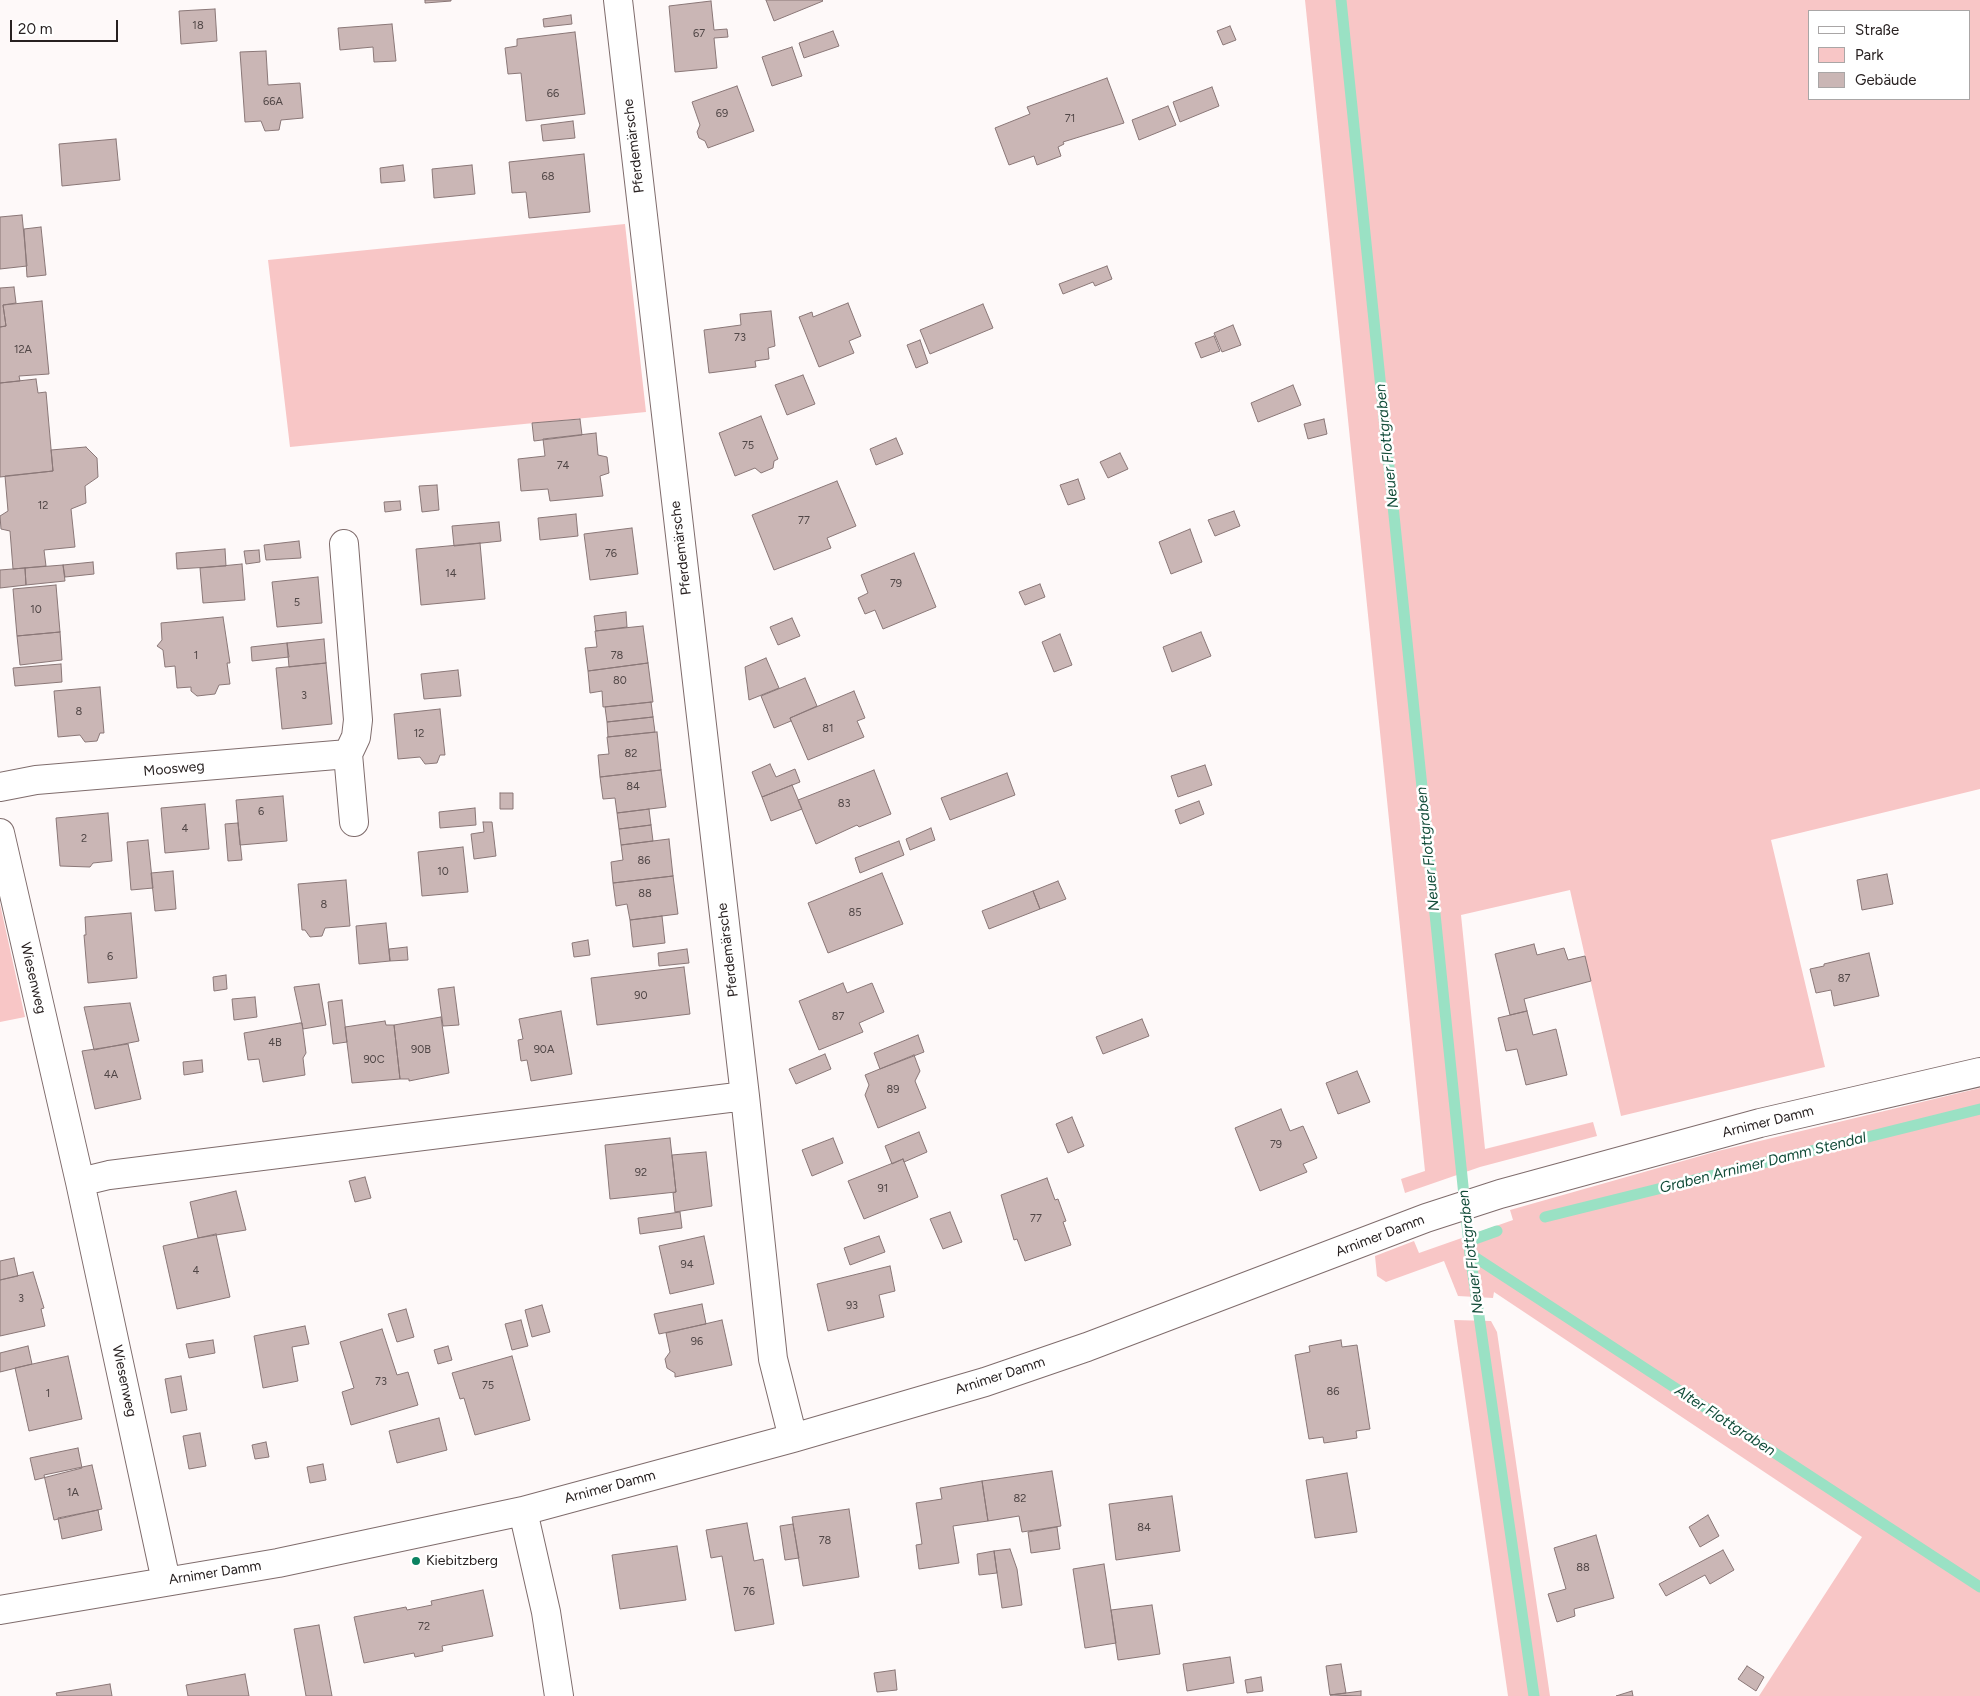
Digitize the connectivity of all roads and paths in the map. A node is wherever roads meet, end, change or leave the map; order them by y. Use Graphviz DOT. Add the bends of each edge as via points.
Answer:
graph roads {
  1 [pos="618,0"];
  2 [pos="344,544"];
  3 [pos="348,754"];
  4 [pos="0,787"];
  5 [pos="354,822"];
  6 [pos="0,833"];
  7 [pos="1980,1072"];
  8 [pos="745,1096"];
  9 [pos="80,1182"];
  10 [pos="793,1438"];
  11 [pos="523,1511"];
  12 [pos="166,1581"];
  13 [pos="0,1610"];
  14 [pos="559,1696"];
  1 -- 8 [label="street, Pferdemärsche"];
  2 -- 3 [label="street" via="358,720 356,738"];
  3 -- 4 [label="street, Moosweg" via="36,780"];
  3 -- 5 [label="street"];
  6 -- 9 [label="street, Wiesenweg"];
  7 -- 10 [label="street, Arnimer Damm" via="1760,1123 1500,1194 1426,1218 1041,1363"];
  8 -- 9 [label="street" via="109,1175"];
  8 -- 10 [label="street, Pferdemärsche" via="773,1359"];
  9 -- 12 [label="street, Wiesenweg"];
  10 -- 11 [label="street, Arnimer Damm"];
  11 -- 12 [label="street, Arnimer Damm" via="278,1563"];
  11 -- 14 [label="street" via="546,1612"];
  12 -- 13 [label="street, Arnimer Damm"];
}
